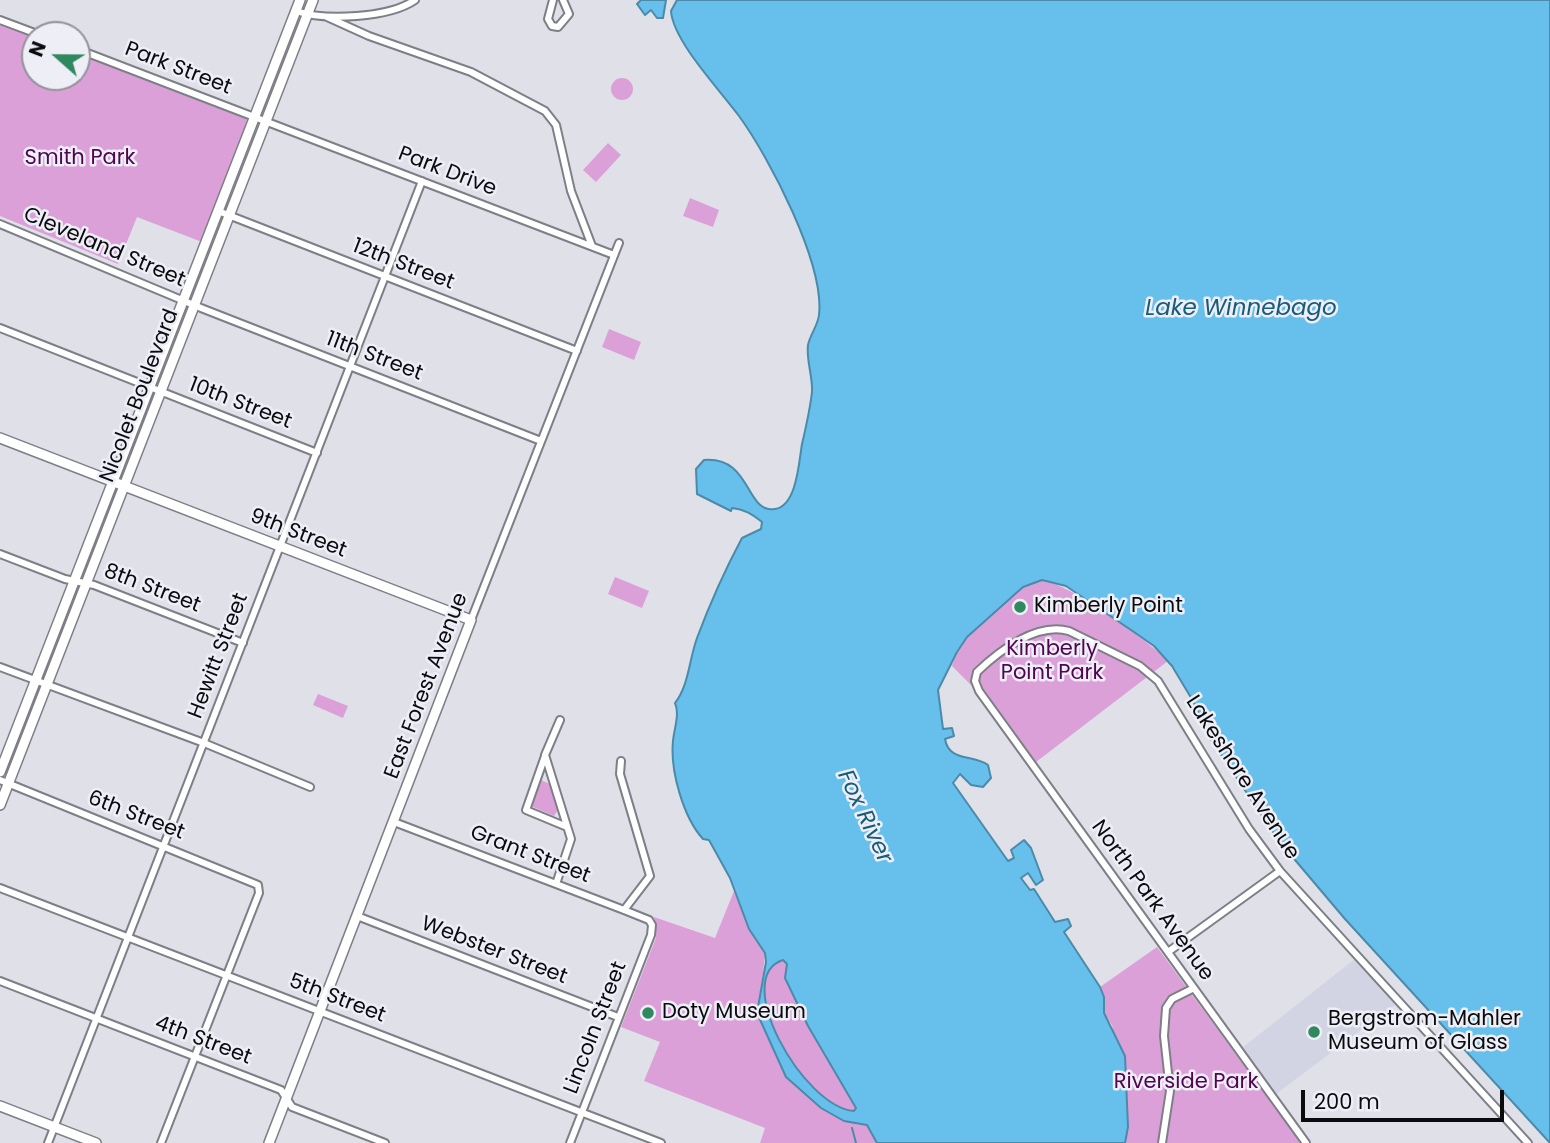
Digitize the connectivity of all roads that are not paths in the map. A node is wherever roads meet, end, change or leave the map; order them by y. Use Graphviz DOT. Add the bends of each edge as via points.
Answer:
graph roads {
  1 [pos="300,0"];
  2 [pos="313,0"];
  3 [pos="415,0"];
  4 [pos="553,0"];
  5 [pos="563,0"];
  6 [pos="296,11"];
  7 [pos="308,15"];
  8 [pos="327,17"];
  9 [pos="0,20"];
  10 [pos="21,28"];
  11 [pos="91,54"];
  12 [pos="255,117"];
  13 [pos="267,121"];
  14 [pos="422,181"];
  15 [pos="218,211"];
  16 [pos="229,216"];
  17 [pos="0,224"];
  18 [pos="619,243"];
  19 [pos="592,246"];
  20 [pos="614,255"];
  21 [pos="385,277"];
  22 [pos="183,299"];
  23 [pos="194,305"];
  24 [pos="0,328"];
  25 [pos="577,351"];
  26 [pos="350,366"];
  27 [pos="149,387"];
  28 [pos="161,392"];
  29 [pos="0,438"];
  30 [pos="541,441"];
  31 [pos="317,453"];
  32 [pos="113,481"];
  33 [pos="125,486"];
  34 [pos="281,546"];
  35 [pos="0,554"];
  36 [pos="74,581"];
  37 [pos="87,584"];
  38 [pos="471,620"];
  39 [pos="243,643"];
  40 [pos="0,667"];
  41 [pos="975,677"];
  42 [pos="36,680"];
  43 [pos="48,684"];
  44 [pos="560,720"];
  45 [pos="204,743"];
  46 [pos="545,755"];
  47 [pos="621,761"];
  48 [pos="0,772"];
  49 [pos="4,782"];
  50 [pos="310,787"];
  51 [pos="0,805"];
  52 [pos="394,821"];
  53 [pos="567,827"];
  54 [pos="164,845"];
  55 [pos="1280,871"];
  56 [pos="556,884"];
  57 [pos="0,888"];
  58 [pos="624,910"];
  59 [pos="357,916"];
  60 [pos="652,925"];
  61 [pos="128,937"];
  62 [pos="1168,952"];
  63 [pos="226,975"];
  64 [pos="0,981"];
  65 [pos="1194,988"];
  66 [pos="320,1012"];
  67 [pos="618,1017"];
  68 [pos="96,1019"];
  69 [pos="195,1057"];
  70 [pos="287,1099"];
  71 [pos="0,1106"];
  72 [pos="582,1112"];
  73 [pos="55,1126"];
  74 [pos="48,1143"];
  75 [pos="96,1143"];
  76 [pos="161,1143"];
  77 [pos="269,1143"];
  78 [pos="385,1143"];
  79 [pos="570,1143"];
  80 [pos="660,1143"];
  81 [pos="1162,1143"];
  82 [pos="1306,1143"];
  83 [pos="1528,1143"];
  1 -- 6 [label="street, Nicolet Boulevard"];
  2 -- 7 [label="street, Nicolet Boulevard"];
  3 -- 8 [label="street" via="393,10"];
  4 -- 5 [label="street" via="548,19 558,27 569,14"];
  6 -- 7 [label="street"];
  6 -- 12 [label="street, Nicolet Boulevard"];
  7 -- 8 [label="street"];
  7 -- 13 [label="street, Nicolet Boulevard"];
  8 -- 19 [label="street" via="471,72 545,111 560,135 571,191"];
  9 -- 10 [label="street"];
  11 -- 12 [label="street, Park Street"];
  12 -- 13 [label="street, Park Street"];
  12 -- 15 [label="street, Nicolet Boulevard"];
  13 -- 14 [label="street, Park Drive"];
  13 -- 16 [label="street, Nicolet Boulevard"];
  14 -- 19 [label="street, Park Drive"];
  14 -- 21 [label="street, Hewitt Street"];
  15 -- 16 [label="street, 12th Street"];
  15 -- 22 [label="street, Nicolet Boulevard"];
  16 -- 21 [label="street, 12th Street"];
  16 -- 23 [label="street, Nicolet Boulevard"];
  17 -- 22 [label="street, Cleveland Street"];
  18 -- 20 [label="street, East Forest Avenue"];
  19 -- 20 [label="street, Park Drive"];
  20 -- 25 [label="street, East Forest Avenue"];
  21 -- 25 [label="street, 12th Street"];
  21 -- 26 [label="street, Hewitt Street"];
  22 -- 23 [label="street, Cleveland Street"];
  22 -- 27 [label="street, Nicolet Boulevard"];
  23 -- 26 [label="street, 11th Street"];
  23 -- 28 [label="street, Nicolet Boulevard"];
  24 -- 27 [label="street, 10th Street"];
  25 -- 30 [label="street, East Forest Avenue"];
  26 -- 30 [label="street, 11th Street"];
  26 -- 31 [label="street, Hewitt Street"];
  27 -- 28 [label="street, 10th Street"];
  27 -- 32 [label="street, Nicolet Boulevard"];
  28 -- 31 [label="street, 10th Street"];
  28 -- 33 [label="street, Nicolet Boulevard"];
  29 -- 32 [label="street, 9th Street"];
  30 -- 38 [label="street, East Forest Avenue"];
  31 -- 34 [label="street, Hewitt Street"];
  32 -- 33 [label="street, 9th Street"];
  32 -- 36 [label="street, Nicolet Boulevard"];
  33 -- 34 [label="street, 9th Street"];
  33 -- 37 [label="street, Nicolet Boulevard"];
  34 -- 38 [label="street, 9th Street"];
  34 -- 39 [label="street, Hewitt Street"];
  35 -- 36 [label="street, 8th Street"];
  36 -- 37 [label="street, 8th Street"];
  36 -- 42 [label="street, Nicolet Boulevard"];
  37 -- 39 [label="street, 8th Street"];
  37 -- 43 [label="street, Nicolet Boulevard"];
  38 -- 52 [label="street, East Forest Avenue"];
  39 -- 45 [label="street, Hewitt Street"];
  40 -- 42 [label="street"];
  41 -- 55 [label="street, Lakeshore Avenue" via="987,663 1027,637 1055,627 1140,666 1158,681"];
  41 -- 62 [label="street, North Park Avenue" via="992,710"];
  42 -- 43 [label="street"];
  42 -- 48 [label="street, Nicolet Boulevard"];
  43 -- 45 [label="street"];
  43 -- 49 [label="street, Nicolet Boulevard"];
  44 -- 46 [label="street"];
  45 -- 50 [label="street"];
  45 -- 54 [label="street, Hewitt Street"];
  46 -- 53 [label="street"];
  46 -- 53 [label="street" via="526,810"];
  47 -- 58 [label="street" via="620,774 650,876"];
  49 -- 51 [label="street, Nicolet Boulevard"];
  49 -- 54 [label="street, 6th Street"];
  52 -- 56 [label="street, Grant Street"];
  52 -- 59 [label="street, East Forest Avenue"];
  53 -- 56 [label="street" via="570,849"];
  54 -- 61 [label="street, Hewitt Street"];
  54 -- 63 [label="street, 6th Street" via="258,885"];
  55 -- 62 [label="street"];
  55 -- 83 [label="street, Lakeshore Avenue"];
  56 -- 58 [label="street, Grant Street"];
  57 -- 61 [label="street, 5th Street"];
  58 -- 60 [label="street, Grant Street"];
  59 -- 66 [label="street, East Forest Avenue"];
  59 -- 67 [label="street, Webster Street"];
  60 -- 67 [label="street, Lincoln Street"];
  61 -- 63 [label="street, 5th Street"];
  61 -- 68 [label="street, Hewitt Street"];
  62 -- 65 [label="street, North Park Avenue"];
  63 -- 66 [label="street, 5th Street"];
  63 -- 69 [label="street"];
  64 -- 68 [label="street, 4th Street"];
  65 -- 81 [label="street" via="1172,999 1166,1008 1170,1091"];
  65 -- 82 [label="street, North Park Avenue"];
  66 -- 70 [label="street, East Forest Avenue"];
  66 -- 72 [label="street, 5th Street"];
  67 -- 72 [label="street, Lincoln Street"];
  68 -- 69 [label="street, 4th Street"];
  68 -- 73 [label="street, Hewitt Street"];
  69 -- 70 [label="street, 4th Street" via="281,1090"];
  69 -- 76 [label="street"];
  70 -- 77 [label="street, East Forest Avenue"];
  70 -- 78 [label="street, 4th Street" via="292,1107"];
  71 -- 73 [label="street"];
  72 -- 79 [label="street, Lincoln Street"];
  72 -- 80 [label="street, 5th Street"];
  73 -- 74 [label="street, Hewitt Street"];
  73 -- 75 [label="street"];
}
